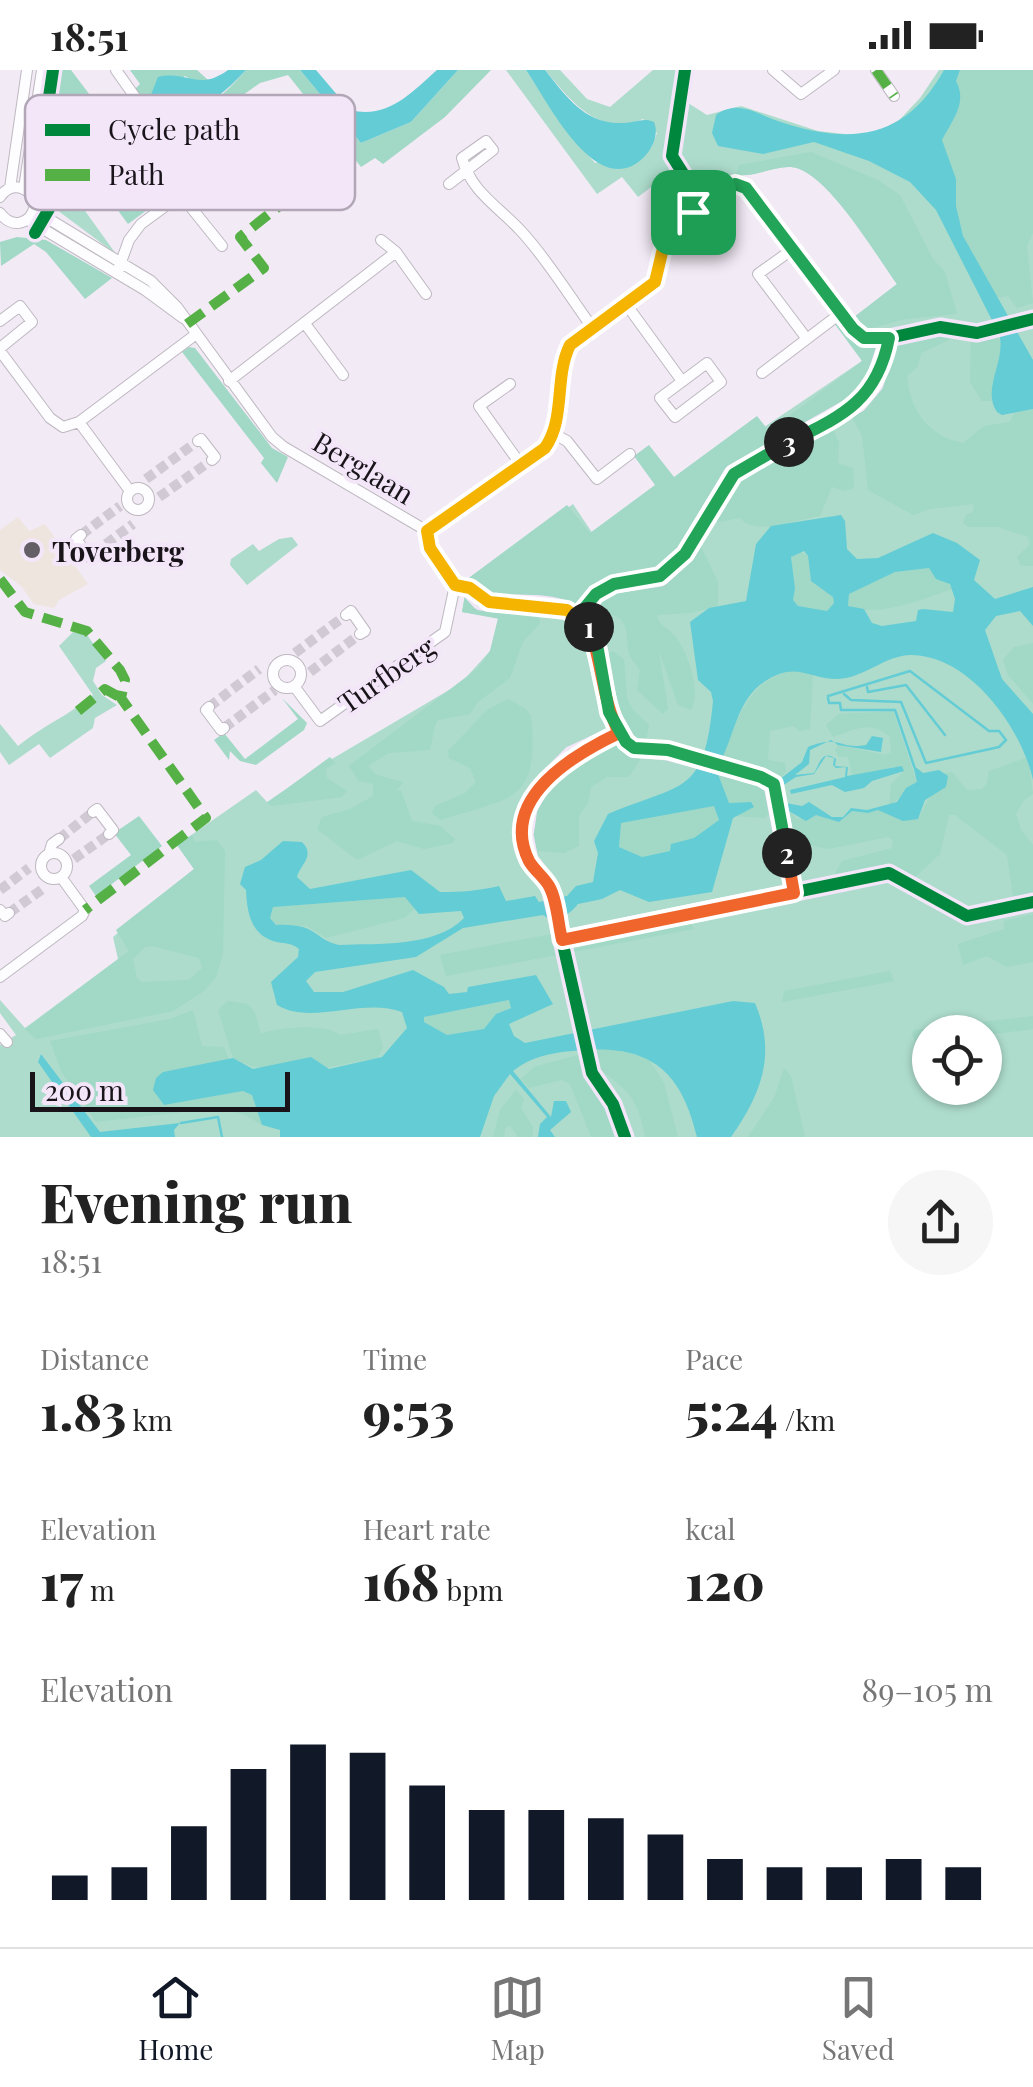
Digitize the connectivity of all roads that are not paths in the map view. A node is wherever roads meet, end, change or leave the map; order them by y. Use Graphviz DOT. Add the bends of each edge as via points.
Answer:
graph roads {
  1 [pos="28,70"];
  2 [pos="42,70"];
  3 [pos="116,70"];
  4 [pos="685,70"];
  5 [pos="773,70"];
  6 [pos="834,70"];
  7 [pos="876,70"];
  8 [pos="38,95"];
  9 [pos="133,95"];
  10 [pos="894,96"];
  11 [pos="25,181"];
  12 [pos="450,184"];
  13 [pos="10,188"];
  14 [pos="24,188"];
  15 [pos="0,197"];
  16 [pos="703,205"];
  17 [pos="32,210"];
  18 [pos="161,210"];
  19 [pos="194,210"];
  20 [pos="31,215"];
  21 [pos="2,219"];
  22 [pos="381,240"];
  23 [pos="222,246"];
  24 [pos="794,249"];
  25 [pos="396,252"];
  26 [pos="118,267"];
  27 [pos="426,294"];
  28 [pos="626,304"];
  29 [pos="841,314"];
  30 [pos="0,321"];
  31 [pos="306,325"];
  32 [pos="592,328"];
  33 [pos="195,334"];
  34 [pos="906,334"];
  35 [pos="807,340"];
  36 [pos="0,349"];
  37 [pos="762,373"];
  38 [pos="343,375"];
  39 [pos="230,380"];
  40 [pos="682,381"];
  41 [pos="510,384"];
  42 [pos="79,422"];
  43 [pos="554,434"];
  44 [pos="198,441"];
  45 [pos="630,454"];
  46 [pos="212,460"];
  47 [pos="521,465"];
  48 [pos="133,496"];
  49 [pos="154,499"];
  50 [pos="133,524"];
  51 [pos="427,531"];
  52 [pos="81,535"];
  53 [pos="94,552"];
  54 [pos="346,615"];
  55 [pos="360,634"];
  56 [pos="295,653"];
  57 [pos="279,665"];
  58 [pos="260,669"];
  59 [pos="302,679"];
  60 [pos="209,707"];
  61 [pos="224,728"];
  62 [pos="94,812"];
  63 [pos="109,834"];
  64 [pos="59,838"];
  65 [pos="45,858"];
  66 [pos="30,868"];
  67 [pos="64,870"];
  68 [pos="44,888"];
  69 [pos="0,977"];
  1 -- 13 [label="street"];
  2 -- 8 [label="street"];
  3 -- 9 [label="street"];
  4 -- 16 [label="street" via="672,156"];
  5 -- 6 [label="street" via="801,94"];
  7 -- 10 [label="street"];
  11 -- 14 [label="street"];
  12 -- 32 [label="street" via="466,172 522,232"];
  13 -- 14 [label="street"];
  13 -- 15 [label="street"];
  16 -- 24 [label="street" via="741,185"];
  16 -- 28 [label="street" via="668,232 658,279"];
  17 -- 20 [label="street"];
  18 -- 26 [label="street" via="141,224"];
  19 -- 23 [label="street"];
  20 -- 21 [label="street" via="16,224"];
  20 -- 26 [label="street, Berglaan"];
  22 -- 25 [label="street"];
  24 -- 29 [label="street"];
  24 -- 35 [label="street" via="758,274"];
  25 -- 27 [label="street"];
  25 -- 31 [label="street"];
  26 -- 33 [label="street, Berglaan" via="151,282"];
  28 -- 32 [label="street"];
  28 -- 40 [label="street"];
  29 -- 34 [label="street" via="864,338"];
  29 -- 35 [label="street"];
  30 -- 36 [label="street" via="20,306 32,322"];
  31 -- 38 [label="street"];
  31 -- 39 [label="street"];
  32 -- 43 [label="street" via="564,358"];
  33 -- 39 [label="street, Berglaan"];
  33 -- 42 [label="street"];
  35 -- 37 [label="street"];
  36 -- 42 [label="street" via="55,423"];
  39 -- 51 [label="street, Berglaan" via="284,447"];
  40 -- 40 [label="street" via="706,362 721,382 675,417 660,398"];
  41 -- 47 [label="street" via="478,406"];
  42 -- 48 [label="street"];
  43 -- 45 [label="street" via="597,479"];
  43 -- 47 [label="street, Berglaan"];
  44 -- 46 [label="street"];
  47 -- 51 [label="street, Berglaan"];
  48 -- 49 [label="street" via="144,510"];
  48 -- 50 [label="street"];
  51 -- 59 [label="street, Turfberg" via="430,548 455,585 445,632 320,721"];
  52 -- 53 [label="street" via="76,539 89,556"];
  54 -- 55 [label="street, Turfberg" via="350,611 365,631"];
  56 -- 57 [label="street"];
  57 -- 58 [label="street"];
  57 -- 59 [label="street, Turfberg" via="296,664"];
  57 -- 59 [label="street, Turfberg" via="278,688"];
  60 -- 61 [label="street"];
  62 -- 63 [label="street" via="114,830"];
  64 -- 65 [label="street"];
  65 -- 66 [label="street"];
  65 -- 67 [label="street" via="60,856"];
  65 -- 67 [label="street" via="44,874"];
  67 -- 68 [label="street"];
  67 -- 69 [label="street" via="86,910"];
}
